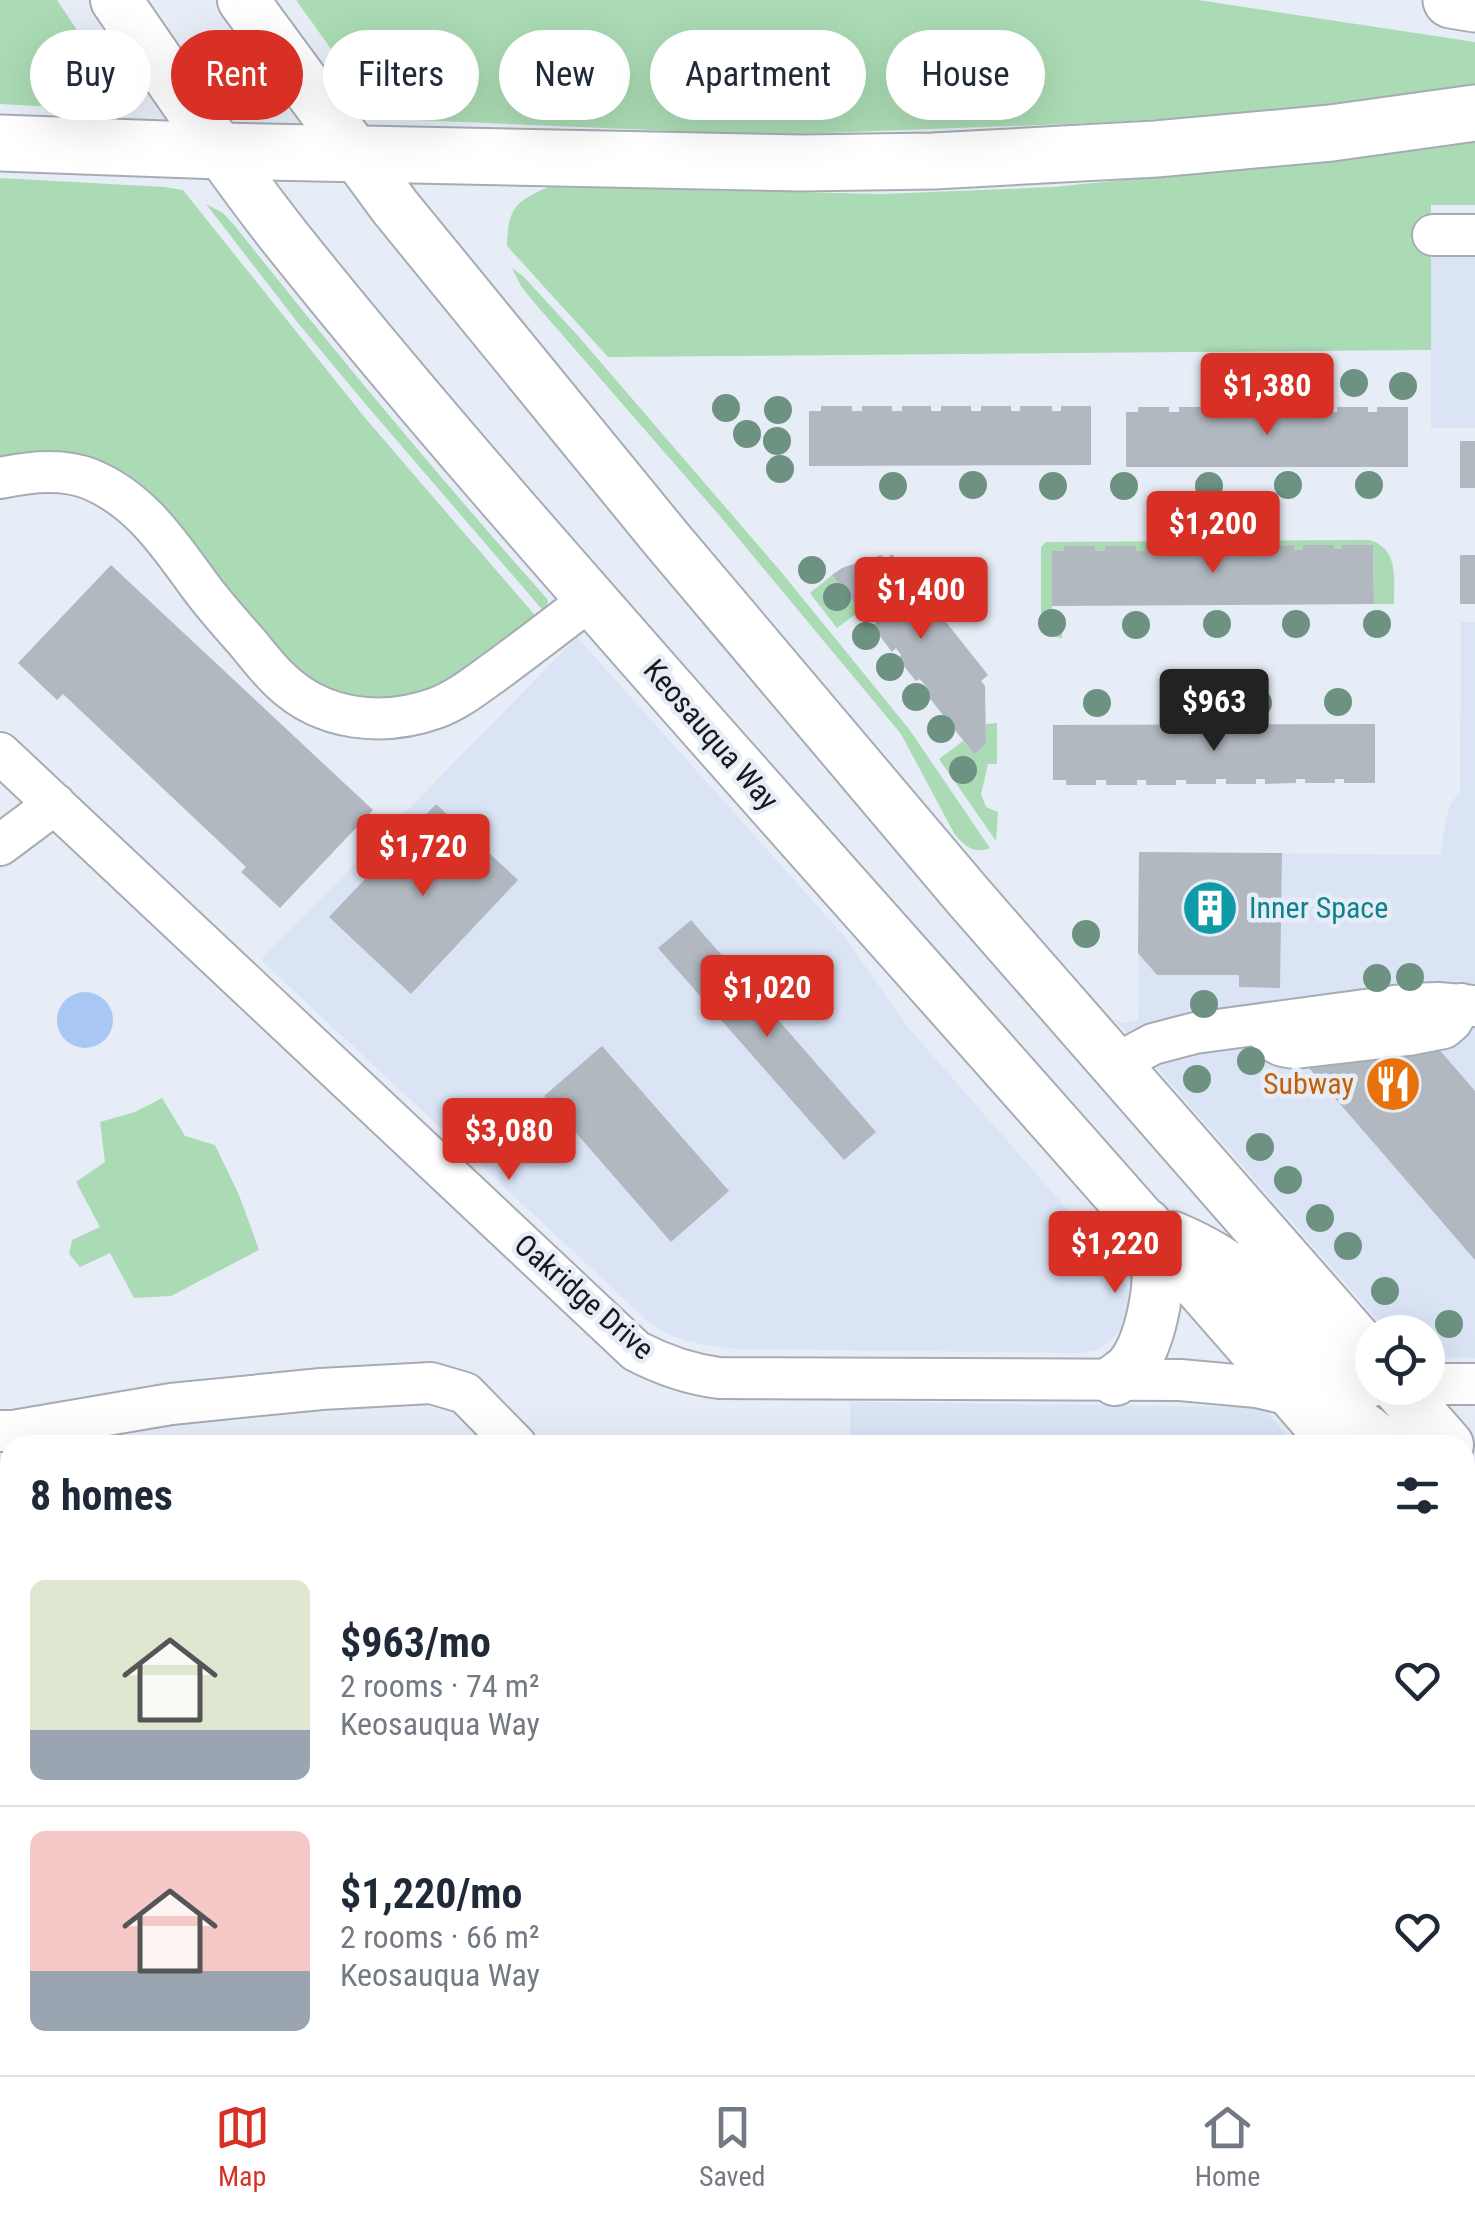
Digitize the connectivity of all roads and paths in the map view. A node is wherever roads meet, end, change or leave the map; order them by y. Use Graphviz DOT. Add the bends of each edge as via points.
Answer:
graph roads {
  1 [pos="116,0"];
  2 [pos="243,0"];
  3 [pos="1451,0"];
  4 [pos="1475,4"];
  5 [pos="1475,113"];
  6 [pos="0,143"];
  7 [pos="220,150"];
  8 [pos="355,153"];
  9 [pos="1433,234"];
  10 [pos="1475,235"];
  11 [pos="0,478"];
  12 [pos="591,598"];
  13 [pos="0,753"];
  14 [pos="55,804"];
  15 [pos="0,845"];
  16 [pos="1468,1005"];
  17 [pos="1116,1064"];
  18 [pos="1146,1224"];
  19 [pos="1355,1338"];
  20 [pos="1355,1376"];
  21 [pos="1116,1380"];
  22 [pos="1445,1384"];
  23 [pos="1475,1384"];
  24 [pos="1295,1396"];
  25 [pos="1413,1405"];
  26 [pos="0,1431"];
  27 [pos="506,1435"];
  28 [pos="1328,1435"];
  29 [pos="1373,1435"];
  30 [pos="1439,1435"];
  1 -- 7 [label="main road, Keosauqua Way"];
  2 -- 8 [label="main road"];
  3 -- 4 [label="highway"];
  5 -- 8 [label="highway" via="1156,149 934,161"];
  6 -- 7 [label="highway"];
  7 -- 8 [label="highway"];
  7 -- 12 [label="main road, Keosauqua Way" via="439,424"];
  8 -- 17 [label="main road" via="668,541"];
  9 -- 10 [label="street"];
  11 -- 12 [label="street" via="57,473 87,478 123,496 281,681 336,714 405,717 440,706"];
  12 -- 18 [label="main road, Keosauqua Way"];
  13 -- 14 [label="street, Oakridge Drive"];
  14 -- 15 [label="street"];
  14 -- 21 [label="street, Oakridge Drive" via="636,1351 688,1374 719,1378"];
  16 -- 17 [label="street" via="1409,1004 1174,1038"];
  17 -- 19 [label="main road"];
  18 -- 20 [label="main road" via="1220,1261 1311,1354"];
  18 -- 21 [label="main road" via="1157,1261 1153,1310 1140,1351"];
  18 -- 24 [label="main road, Keosauqua Way"];
  21 -- 24 [label="street, Oakridge Drive" via="1218,1383"];
  22 -- 23 [label="street"];
  24 -- 28 [label="main road, Keosauqua Way"];
  24 -- 29 [label="main road"];
  25 -- 30 [label="main road"];
  26 -- 27 [label="street" via="190,1402 430,1383 465,1393"];
}
